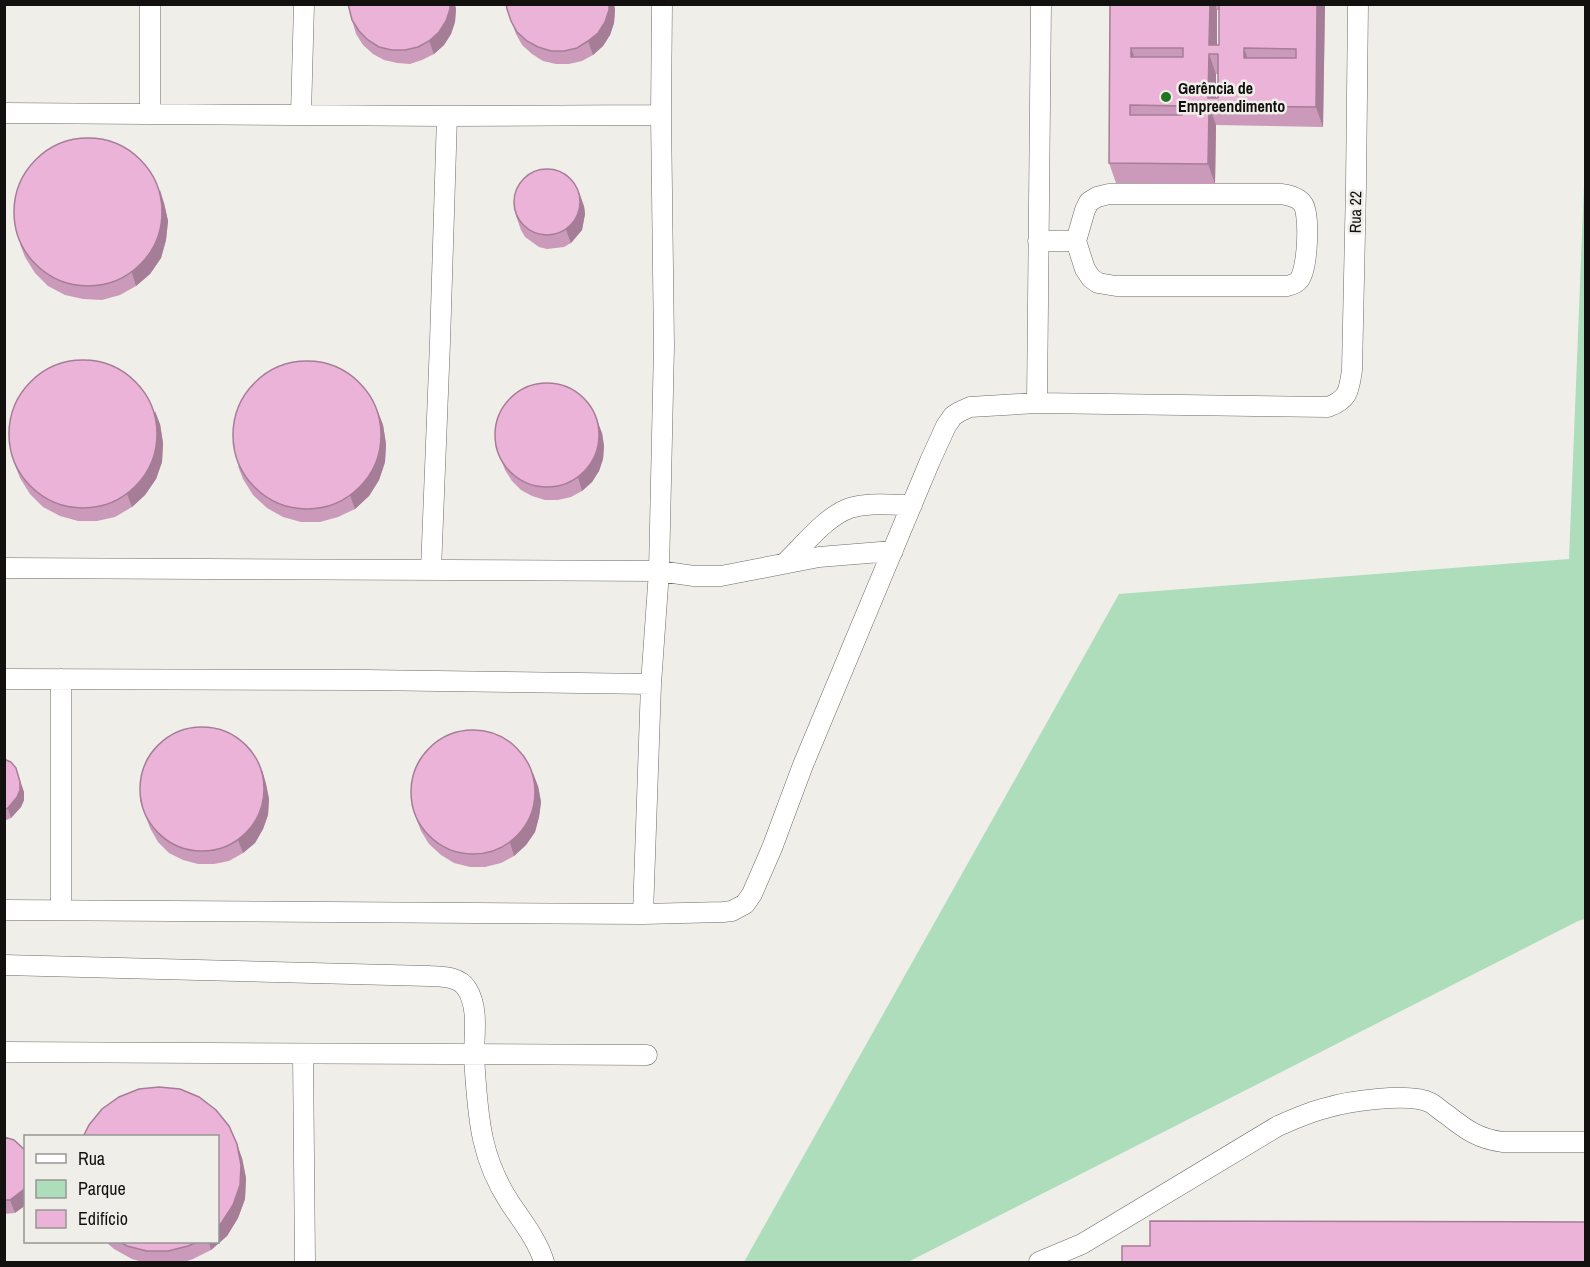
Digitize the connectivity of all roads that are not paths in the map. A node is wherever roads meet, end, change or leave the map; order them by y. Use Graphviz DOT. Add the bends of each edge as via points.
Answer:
graph roads {
  1 [pos="150,4"];
  2 [pos="304,4"];
  3 [pos="662,4"];
  4 [pos="1041,4"];
  5 [pos="1358,4"];
  6 [pos="4,113"];
  7 [pos="150,114"];
  8 [pos="301,114"];
  9 [pos="661,115"];
  10 [pos="447,116"];
  11 [pos="1038,241"];
  12 [pos="1076,241"];
  13 [pos="1037,404"];
  14 [pos="912,505"];
  15 [pos="893,551"];
  16 [pos="785,563"];
  17 [pos="4,568"];
  18 [pos="431,570"];
  19 [pos="659,571"];
  20 [pos="4,679"];
  21 [pos="61,679"];
  22 [pos="651,684"];
  23 [pos="4,910"];
  24 [pos="61,910"];
  25 [pos="643,914"];
  26 [pos="4,965"];
  27 [pos="4,1052"];
  28 [pos="303,1054"];
  29 [pos="474,1055"];
  30 [pos="647,1055"];
  31 [pos="1586,1142"];
  32 [pos="305,1263"];
  33 [pos="544,1263"];
  34 [pos="1039,1263"];
  1 -- 7 [label="lane"];
  2 -- 8 [label="lane"];
  3 -- 9 [label="lane"];
  4 -- 11 [label="lane"];
  5 -- 13 [label="lane, Rua 22" via="1352,370 1346,396 1328,407"];
  6 -- 7 [label="lane"];
  7 -- 8 [label="lane"];
  8 -- 10 [label="lane"];
  9 -- 10 [label="lane"];
  9 -- 19 [label="lane" via="664,346"];
  10 -- 18 [label="lane"];
  11 -- 12 [label="lane"];
  11 -- 13 [label="lane"];
  12 -- 12 [label="lane" via="1089,202 1109,194 1281,194 1299,200 1307,215 1302,275 1294,285 1287,286 1104,285 1088,274"];
  13 -- 14 [label="lane" via="970,407 953,416"];
  14 -- 15 [label="lane"];
  14 -- 16 [label="lane" via="848,509 820,528"];
  15 -- 16 [label="lane"];
  15 -- 25 [label="lane" via="749,900 723,912"];
  16 -- 19 [label="lane" via="721,576"];
  17 -- 18 [label="lane"];
  18 -- 19 [label="lane"];
  19 -- 22 [label="lane"];
  20 -- 21 [label="lane"];
  21 -- 22 [label="lane"];
  21 -- 24 [label="lane"];
  22 -- 25 [label="lane"];
  23 -- 24 [label="lane"];
  24 -- 25 [label="lane"];
  26 -- 29 [label="lane" via="452,978 460,981 471,999"];
  27 -- 28 [label="lane"];
  28 -- 29 [label="lane"];
  28 -- 32 [label="lane"];
  29 -- 30 [label="lane"];
  29 -- 33 [label="lane" via="478,1113 491,1168"];
  31 -- 34 [label="lane" via="1490,1140 1470,1132 1430,1102 1419,1099 1328,1107 1278,1126 1082,1244"];
}
